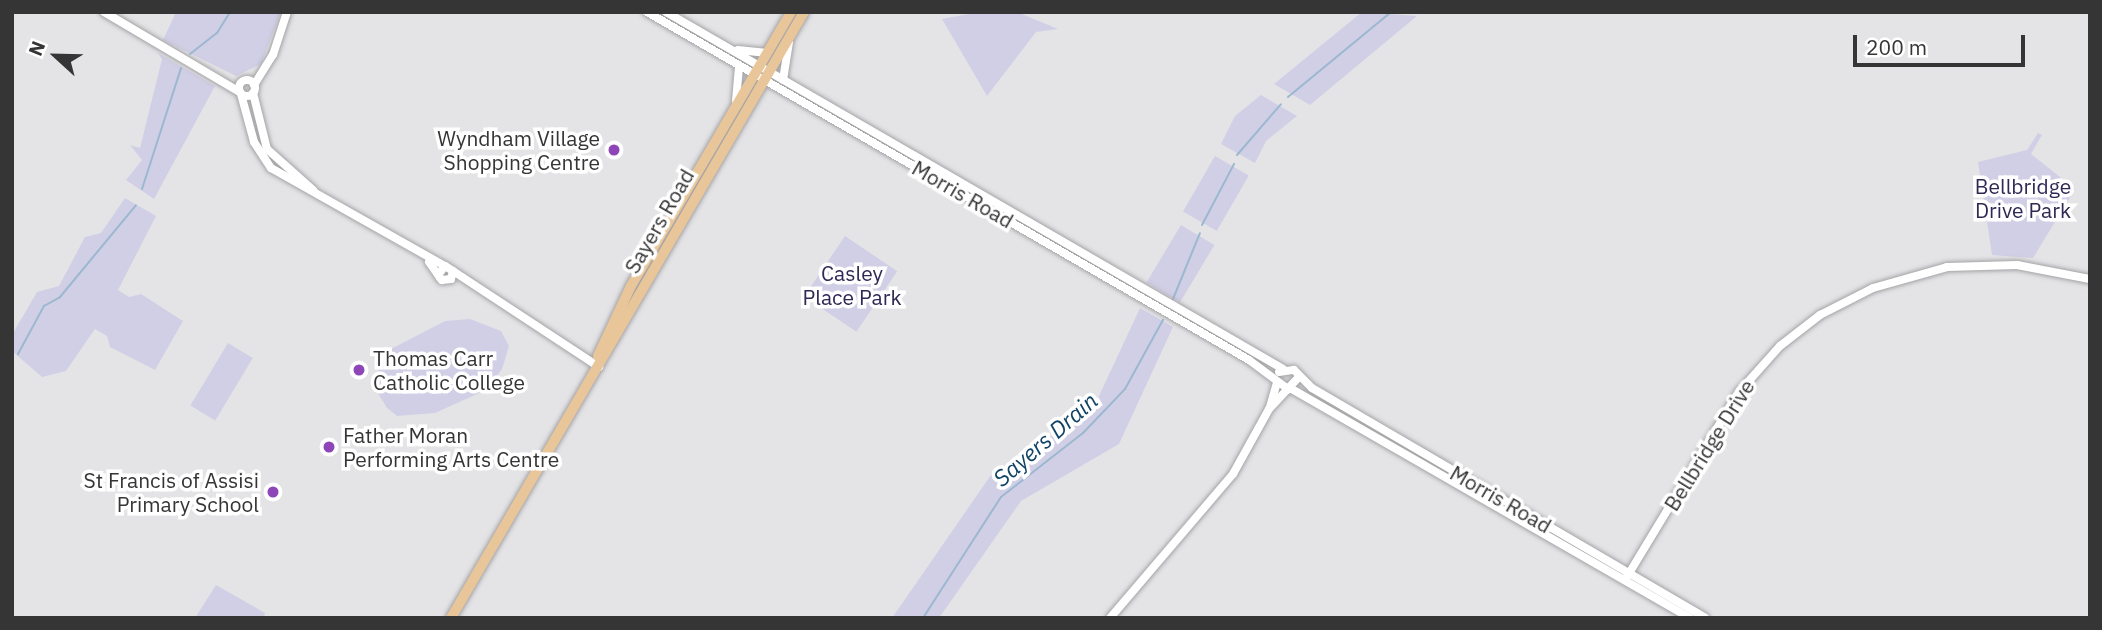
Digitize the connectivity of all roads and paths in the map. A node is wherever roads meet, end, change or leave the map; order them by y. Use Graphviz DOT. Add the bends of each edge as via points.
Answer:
graph roads {
  1 [pos="104,12"];
  2 [pos="287,12"];
  3 [pos="647,12"];
  4 [pos="791,12"];
  5 [pos="804,12"];
  6 [pos="667,13"];
  7 [pos="663,22"];
  8 [pos="792,32"];
  9 [pos="732,50"];
  10 [pos="765,52"];
  11 [pos="739,66"];
  12 [pos="755,69"];
  13 [pos="766,75"];
  14 [pos="224,80"];
  15 [pos="783,80"];
  16 [pos="249,85"];
  17 [pos="240,93"];
  18 [pos="734,106"];
  19 [pos="958,188"];
  20 [pos="316,192"];
  21 [pos="429,262"];
  22 [pos="1090,264"];
  23 [pos="444,265"];
  24 [pos="453,271"];
  25 [pos="438,275"];
  26 [pos="2090,279"];
  27 [pos="448,280"];
  28 [pos="468,286"];
  29 [pos="596,365"];
  30 [pos="1283,369"];
  31 [pos="1297,378"];
  32 [pos="1277,382"];
  33 [pos="1289,389"];
  34 [pos="1269,410"];
  35 [pos="1410,451"];
  36 [pos="1627,577"];
  37 [pos="1657,594"];
  38 [pos="451,618"];
  39 [pos="1110,618"];
  40 [pos="1690,618"];
  41 [pos="1705,618"];
  1 -- 14 [label="street"];
  2 -- 16 [label="street" via="265,68"];
  3 -- 7 [label="street, Morris Road"];
  4 -- 10 [label="main road, Sayers Road"];
  5 -- 8 [label="main road, Sayers Road"];
  6 -- 7 [label="street"];
  6 -- 9 [label="street, Morris Road"];
  7 -- 11 [label="street, Morris Road"];
  8 -- 13 [label="main road, Sayers Road"];
  8 -- 15 [label="street"];
  9 -- 10 [label="street"];
  9 -- 12 [label="street, Morris Road"];
  10 -- 12 [label="main road, Sayers Road"];
  11 -- 12 [label="street, Morris Road"];
  11 -- 18 [label="street"];
  12 -- 13 [label="street, Morris Road"];
  12 -- 18 [label="main road, Sayers Road"];
  13 -- 15 [label="street, Morris Road"];
  13 -- 19 [label="street, Morris Road"];
  13 -- 29 [label="main road, Sayers Road"];
  14 -- 16 [label="street"];
  14 -- 17 [label="street"];
  15 -- 19 [label="street, Morris Road"];
  16 -- 17 [label="street"];
  16 -- 17 [label="street"];
  16 -- 20 [label="street" via="267,149"];
  17 -- 20 [label="street" via="254,142 266,160"];
  18 -- 29 [label="main road, Sayers Road" via="628,291"];
  19 -- 22 [label="street, Morris Road"];
  20 -- 21 [label="street"];
  21 -- 23 [label="street"];
  21 -- 25 [label="street"];
  22 -- 30 [label="street, Morris Road"];
  22 -- 32 [label="street, Morris Road"];
  23 -- 24 [label="street"];
  23 -- 25 [label="street"];
  24 -- 27 [label="street"];
  24 -- 28 [label="street"];
  25 -- 27 [label="street"];
  26 -- 36 [label="street, Bellbridge Drive" via="2017,265 1947,267 1873,288 1820,315 1780,346 1739,392"];
  27 -- 28 [label="street"];
  28 -- 29 [label="street"];
  29 -- 38 [label="main road, Sayers Road"];
  30 -- 31 [label="street, Morris Road" via="1294,370"];
  30 -- 32 [label="street"];
  31 -- 33 [label="street"];
  31 -- 35 [label="street, Morris Road"];
  32 -- 33 [label="street, Morris Road"];
  32 -- 34 [label="street"];
  33 -- 34 [label="street"];
  33 -- 35 [label="street, Morris Road"];
  34 -- 39 [label="street" via="1233,474"];
  35 -- 36 [label="street, Morris Road"];
  36 -- 37 [label="street, Morris Road"];
  37 -- 40 [label="street, Morris Road"];
  37 -- 41 [label="street, Morris Road"];
}
